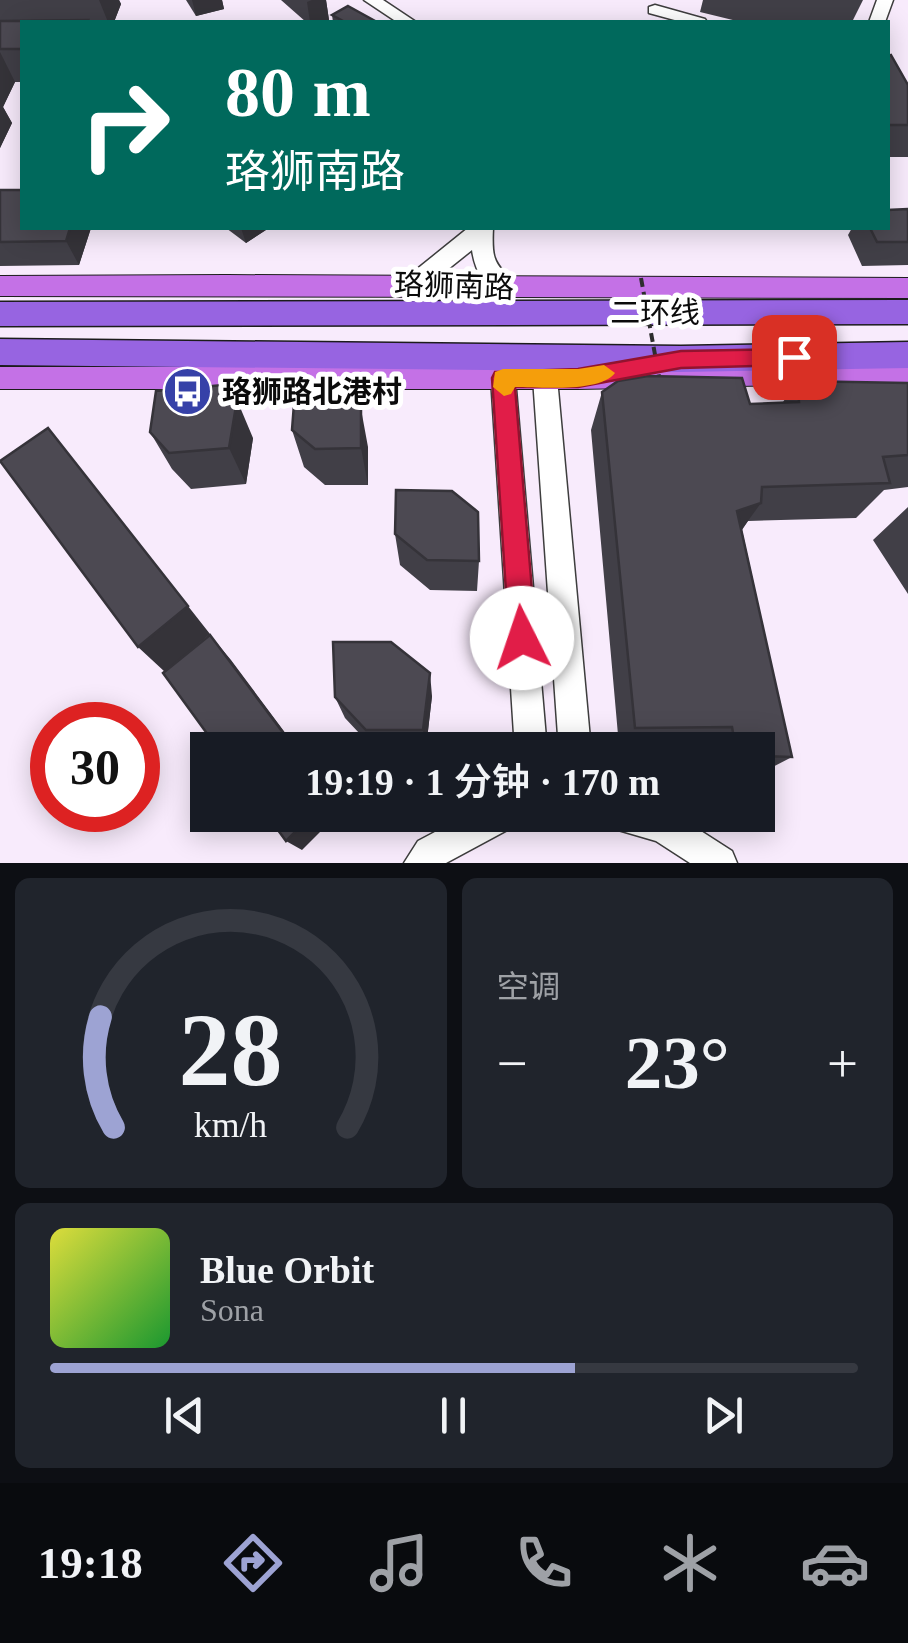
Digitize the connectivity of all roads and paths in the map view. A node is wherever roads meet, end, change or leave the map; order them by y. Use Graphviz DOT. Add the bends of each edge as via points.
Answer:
graph roads {
  1 [pos="372,0"];
  2 [pos="654,11"];
  3 [pos="405,20"];
  4 [pos="691,20"];
  5 [pos="479,230"];
  6 [pos="481,230"];
  7 [pos="642,278"];
  8 [pos="0,286"];
  9 [pos="506,288"];
  10 [pos="908,288"];
  11 [pos="409,299"];
  12 [pos="908,312"];
  13 [pos="0,314"];
  14 [pos="0,352"];
  15 [pos="908,354"];
  16 [pos="681,359"];
  17 [pos="908,372"];
  18 [pos="0,378"];
  19 [pos="503,378"];
  20 [pos="561,378"];
  21 [pos="661,388"];
  22 [pos="530,732"];
  23 [pos="574,732"];
  24 [pos="470,832"];
  25 [pos="671,832"];
  26 [pos="421,863"];
  27 [pos="720,863"];
  1 -- 3 [label="street"];
  2 -- 4 [label="street"];
  5 -- 11 [label="street"];
  6 -- 9 [label="street" via="482,260"];
  7 -- 21 [label="path, bridge"];
  8 -- 11 [label="main road, 珞狮南路"];
  9 -- 10 [label="main road, 珞狮南路"];
  9 -- 11 [label="main road, 珞狮南路"];
  11 -- 12 [label="highway, 二环线"];
  11 -- 13 [label="highway, 珞狮南路"];
  14 -- 16 [label="highway"];
  15 -- 16 [label="highway"];
  16 -- 20 [label="highway"];
  17 -- 20 [label="main road"];
  18 -- 19 [label="main road"];
  19 -- 20 [label="main road"];
  19 -- 22 [label="street"];
  20 -- 23 [label="street"];
  24 -- 26 [label="street"];
  25 -- 27 [label="street"];
}
